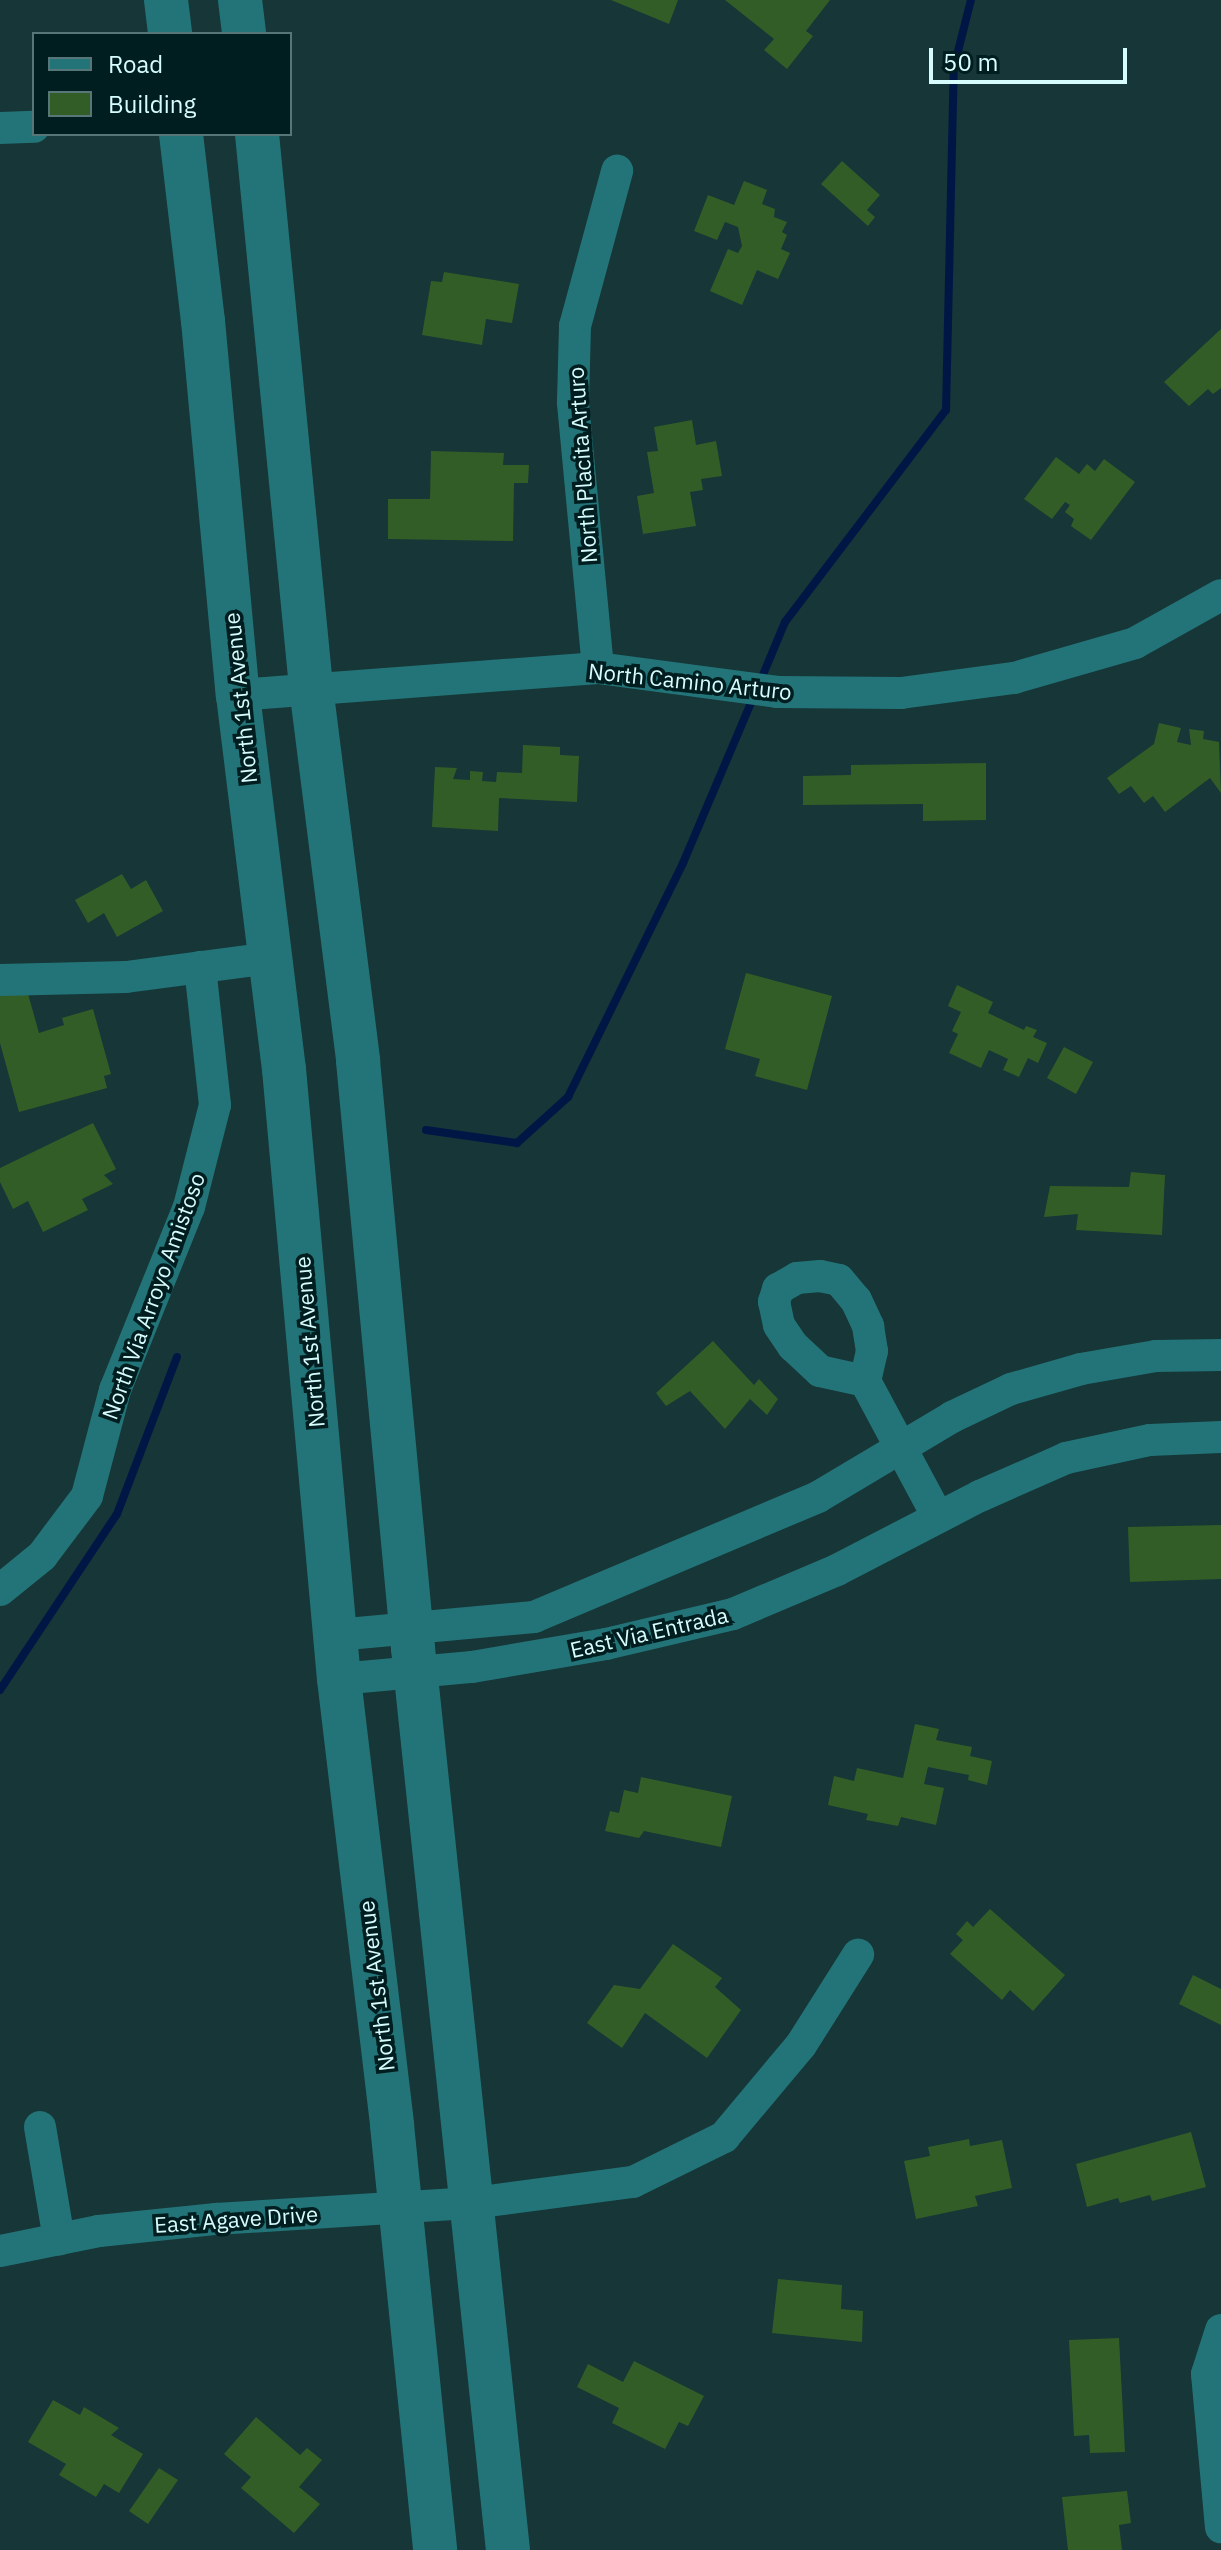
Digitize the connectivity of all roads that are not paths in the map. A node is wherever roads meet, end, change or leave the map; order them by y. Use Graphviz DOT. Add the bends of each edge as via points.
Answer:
graph roads {
  1 [pos="166,0"];
  2 [pos="240,0"];
  3 [pos="170,32"];
  4 [pos="244,32"];
  5 [pos="32,127"];
  6 [pos="0,128"];
  7 [pos="181,136"];
  8 [pos="257,136"];
  9 [pos="617,171"];
  10 [pos="1221,595"];
  11 [pos="598,668"];
  12 [pos="311,687"];
  13 [pos="238,695"];
  14 [pos="270,958"];
  15 [pos="200,967"];
  16 [pos="0,980"];
  17 [pos="1221,1355"];
  18 [pos="865,1381"];
  19 [pos="1221,1437"];
  20 [pos="904,1448"];
  21 [pos="938,1517"];
  22 [pos="0,1590"];
  23 [pos="411,1628"];
  24 [pos="336,1635"];
  25 [pos="416,1672"];
  26 [pos="339,1679"];
  27 [pos="858,1955"];
  28 [pos="40,2127"];
  29 [pos="473,2203"];
  30 [pos="398,2208"];
  31 [pos="59,2239"];
  32 [pos="0,2251"];
  33 [pos="1221,2330"];
  34 [pos="1221,2527"];
  35 [pos="435,2550"];
  36 [pos="508,2550"];
  1 -- 3 [label="main road"];
  2 -- 4 [label="main road"];
  5 -- 6 [label="street"];
  7 -- 13 [label="main road, North 1st Avenue"];
  8 -- 12 [label="main road"];
  9 -- 11 [label="street, North Placita Arturo" via="575,326 573,402"];
  10 -- 11 [label="street, North Camino Arturo" via="1135,643 1014,678 901,693 777,692"];
  11 -- 12 [label="street, North Camino Arturo"];
  12 -- 13 [label="street, North Camino Arturo"];
  12 -- 23 [label="main road" via="358,1061"];
  13 -- 14 [label="main road, North 1st Avenue"];
  14 -- 15 [label="street"];
  14 -- 24 [label="main road, North 1st Avenue"];
  15 -- 16 [label="street" via="126,977"];
  15 -- 22 [label="street, North Via Arroyo Amistoso" via="215,1105 189,1207 115,1390 87,1496 42,1556"];
  17 -- 20 [label="street, East Via Entrada" via="1156,1356 1011,1389"];
  18 -- 20 [label="street"];
  19 -- 21 [label="street, East Via Entrada" via="1150,1440 1066,1458"];
  20 -- 21 [label="street"];
  20 -- 23 [label="street, East Via Entrada" via="818,1497 534,1617"];
  21 -- 25 [label="street, East Via Entrada" via="837,1570 733,1614 606,1644"];
  23 -- 24 [label="street, East Via Entrada"];
  23 -- 25 [label="main road"];
  24 -- 26 [label="main road, North 1st Avenue"];
  25 -- 26 [label="street, East Via Entrada"];
  25 -- 29 [label="main road"];
  26 -- 30 [label="main road, North 1st Avenue"];
  27 -- 29 [label="street, East Agave Drive" via="801,2045 724,2137 633,2182"];
  28 -- 31 [label="street"];
  29 -- 30 [label="street, East Agave Drive"];
  29 -- 36 [label="main road"];
  30 -- 31 [label="street, East Agave Drive" via="216,2219"];
  30 -- 35 [label="main road, North 1st Avenue"];
  31 -- 32 [label="street, East Agave Drive"];
  33 -- 34 [label="street" via="1207,2374"];
}
